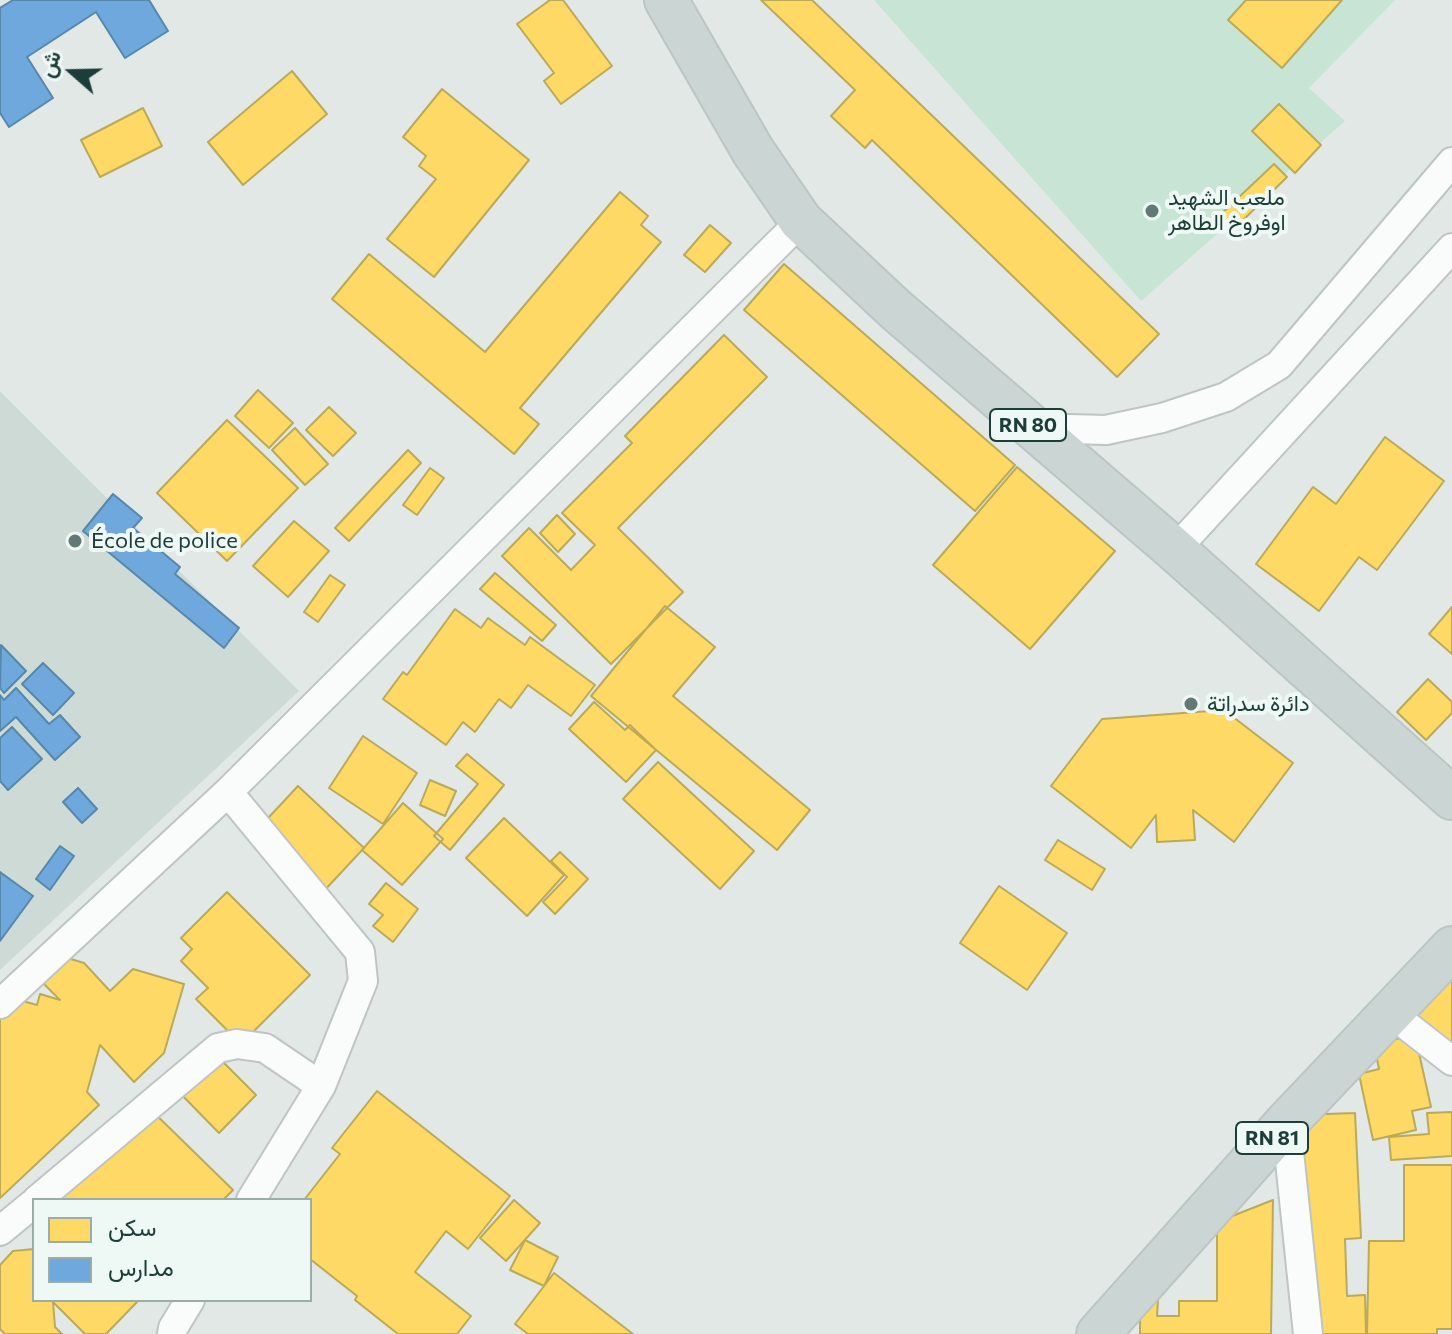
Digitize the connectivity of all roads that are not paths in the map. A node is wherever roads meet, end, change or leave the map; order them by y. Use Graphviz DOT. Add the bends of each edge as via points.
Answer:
graph roads {
  1 [pos="666,0"];
  2 [pos="1452,162"];
  3 [pos="801,221"];
  4 [pos="1452,248"];
  5 [pos="1032,428"];
  6 [pos="1175,550"];
  7 [pos="228,792"];
  8 [pos="1452,798"];
  9 [pos="1452,948"];
  10 [pos="0,1004"];
  11 [pos="1392,1014"];
  12 [pos="1452,1061"];
  13 [pos="321,1086"];
  14 [pos="1286,1123"];
  15 [pos="40,1198"];
  16 [pos="252,1198"];
  17 [pos="32,1204"];
  18 [pos="0,1231"];
  19 [pos="189,1302"];
  20 [pos="172,1334"];
  21 [pos="1098,1334"];
  22 [pos="1308,1334"];
  1 -- 3 [label="main road, RN 80" via="753,151"];
  2 -- 5 [label="street" via="1279,365 1226,397 1162,418 1106,430"];
  3 -- 5 [label="main road, RN 80"];
  3 -- 7 [label="street"];
  4 -- 6 [label="street"];
  5 -- 6 [label="main road, RN 80"];
  6 -- 8 [label="main road, RN 80"];
  7 -- 10 [label="street"];
  7 -- 13 [label="street" via="360,952 363,981"];
  9 -- 11 [label="main road, RN 81"];
  11 -- 12 [label="street"];
  11 -- 14 [label="main road, RN 81"];
  13 -- 15 [label="street" via="265,1048 218,1048"];
  13 -- 16 [label="street"];
  14 -- 21 [label="main road, RN 81"];
  14 -- 22 [label="street"];
  17 -- 18 [label="street"];
  19 -- 20 [label="street"];
}
